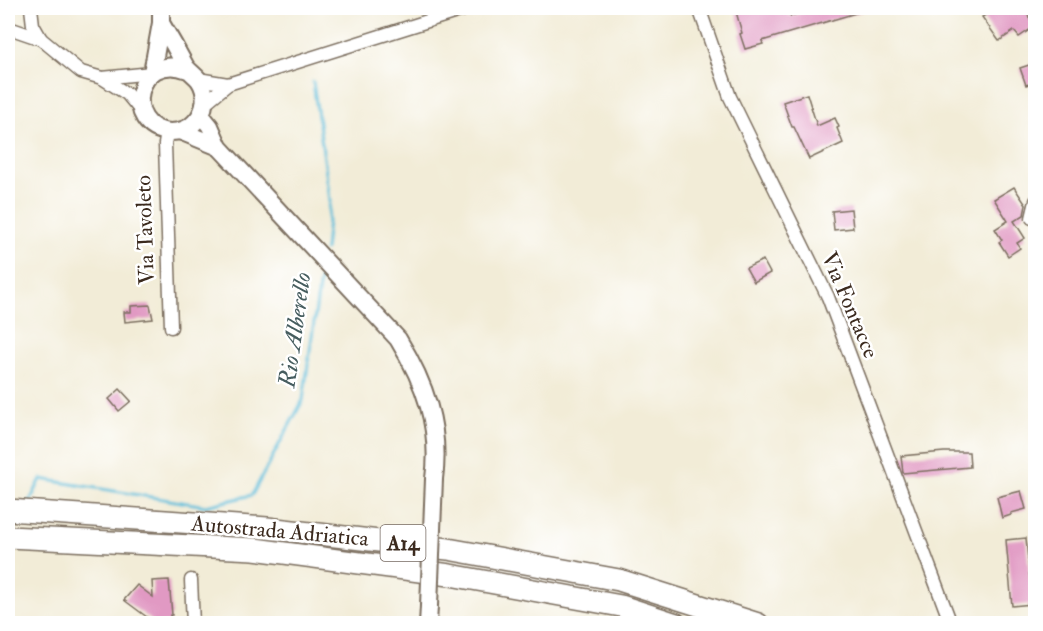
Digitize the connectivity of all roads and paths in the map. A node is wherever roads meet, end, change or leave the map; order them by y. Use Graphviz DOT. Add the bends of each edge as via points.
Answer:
graph roads {
  1 [pos="30,8"];
  2 [pos="469,8"];
  3 [pos="699,8"];
  4 [pos="161,15"];
  5 [pos="8,28"];
  6 [pos="41,39"];
  7 [pos="152,73"];
  8 [pos="193,75"];
  9 [pos="102,78"];
  10 [pos="228,84"];
  11 [pos="203,109"];
  12 [pos="141,111"];
  13 [pos="174,131"];
  14 [pos="219,147"];
  15 [pos="1035,201"];
  16 [pos="1032,218"];
  17 [pos="171,327"];
  18 [pos="12,510"];
  19 [pos="18,538"];
  20 [pos="191,580"];
  21 [pos="193,624"];
  22 [pos="428,624"];
  23 [pos="676,624"];
  24 [pos="758,624"];
  25 [pos="951,624"];
  1 -- 5 [label="street"];
  1 -- 6 [label="street"];
  2 -- 10 [label="street"];
  3 -- 25 [label="street, Via Fontacce" via="730,97 828,297"];
  4 -- 7 [label="main road"];
  4 -- 8 [label="main road"];
  5 -- 6 [label="street"];
  6 -- 9 [label="street" via="81,72"];
  7 -- 8 [label="main road" via="170,66"];
  7 -- 9 [label="street"];
  7 -- 12 [label="main road" via="140,89"];
  8 -- 10 [label="street"];
  8 -- 11 [label="main road" via="202,86"];
  9 -- 12 [label="street" via="127,94"];
  10 -- 11 [label="street"];
  11 -- 13 [label="main road" via="195,122"];
  11 -- 14 [label="main road"];
  12 -- 13 [label="main road" via="156,128"];
  13 -- 14 [label="main road"];
  13 -- 17 [label="street, Via Tavoleto" via="165,144"];
  14 -- 22 [label="main road, bridge" via="398,339 416,368 435,436"];
  15 -- 16 [label="street"];
  18 -- 24 [label="highway, Autostrada Adriatica / A14" via="267,528 447,549 619,580"];
  19 -- 23 [label="highway, Autostrada Adriatica / A14" via="254,549 439,573 621,606"];
  20 -- 21 [label="street"];
}
